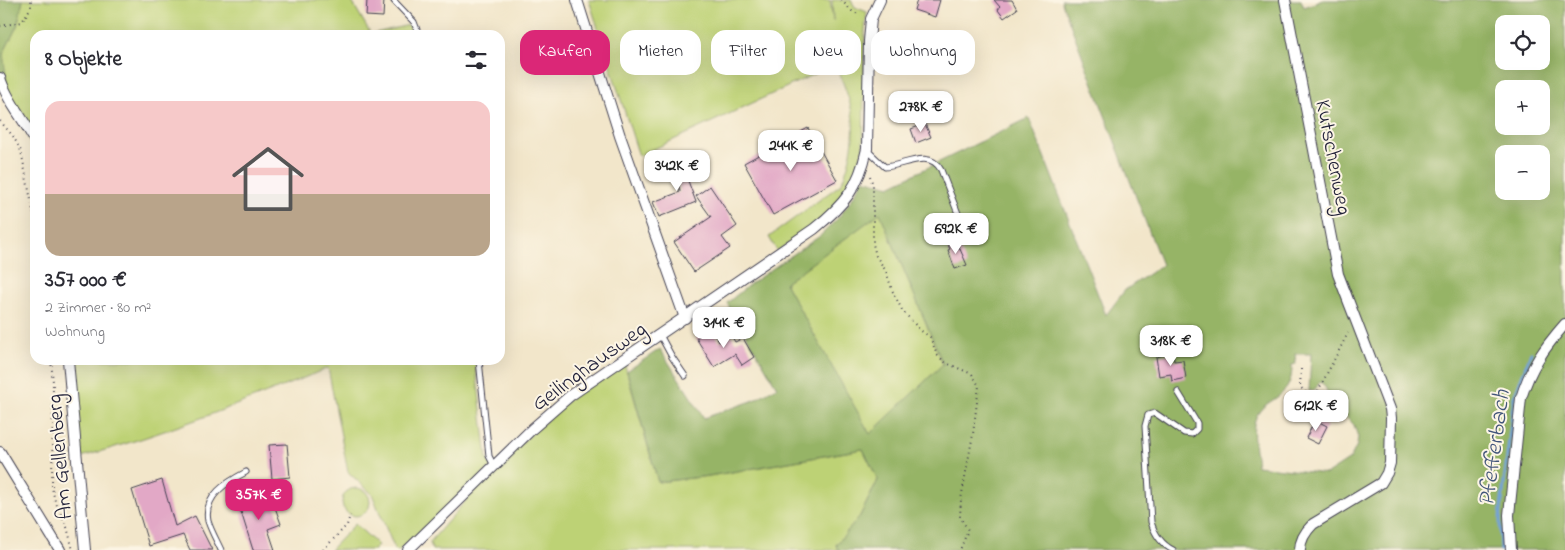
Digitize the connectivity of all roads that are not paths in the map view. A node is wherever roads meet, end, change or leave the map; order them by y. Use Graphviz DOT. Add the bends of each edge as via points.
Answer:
graph roads {
  1 [pos="577,0"];
  2 [pos="880,0"];
  3 [pos="1286,0"];
  4 [pos="394,1"];
  5 [pos="417,30"];
  6 [pos="0,78"];
  7 [pos="30,131"];
  8 [pos="866,149"];
  9 [pos="960,216"];
  10 [pos="685,318"];
  11 [pos="1565,324"];
  12 [pos="660,335"];
  13 [pos="68,365"];
  14 [pos="480,365"];
  15 [pos="685,376"];
  16 [pos="1178,392"];
  17 [pos="0,452"];
  18 [pos="494,467"];
  19 [pos="246,472"];
  20 [pos="60,550"];
  21 [pos="85,550"];
  22 [pos="221,550"];
  23 [pos="408,550"];
  24 [pos="1173,550"];
  25 [pos="1300,550"];
  26 [pos="1511,550"];
  1 -- 10 [label="street" via="620,136"];
  2 -- 8 [label="street, Geilinghausweg" via="871,19 868,41"];
  3 -- 25 [label="street, Kutschenweg" via="1338,274 1391,418 1390,468 1382,483 1313,524 1306,531"];
  4 -- 5 [label="lane" via="414,22"];
  6 -- 7 [label="street" via="5,93"];
  8 -- 9 [label="lane" via="885,167 924,158 933,160"];
  8 -- 10 [label="street, Geilinghausweg" via="854,186 833,214"];
  10 -- 12 [label="street, Geilinghausweg"];
  11 -- 26 [label="street" via="1536,361 1521,398 1509,515"];
  12 -- 15 [label="lane"];
  12 -- 18 [label="street, Geilinghausweg" via="571,395"];
  13 -- 21 [label="street, Am Gellenberg"];
  14 -- 18 [label="lane" via="489,456"];
  16 -- 24 [label="lane" via="1197,423 1192,434 1184,433 1154,413 1148,415 1145,426 1151,522 1156,536"];
  17 -- 20 [label="street"];
  18 -- 23 [label="street, Geilinghausweg"];
  19 -- 22 [label="lane" via="225,484 212,498 207,512"];
}
